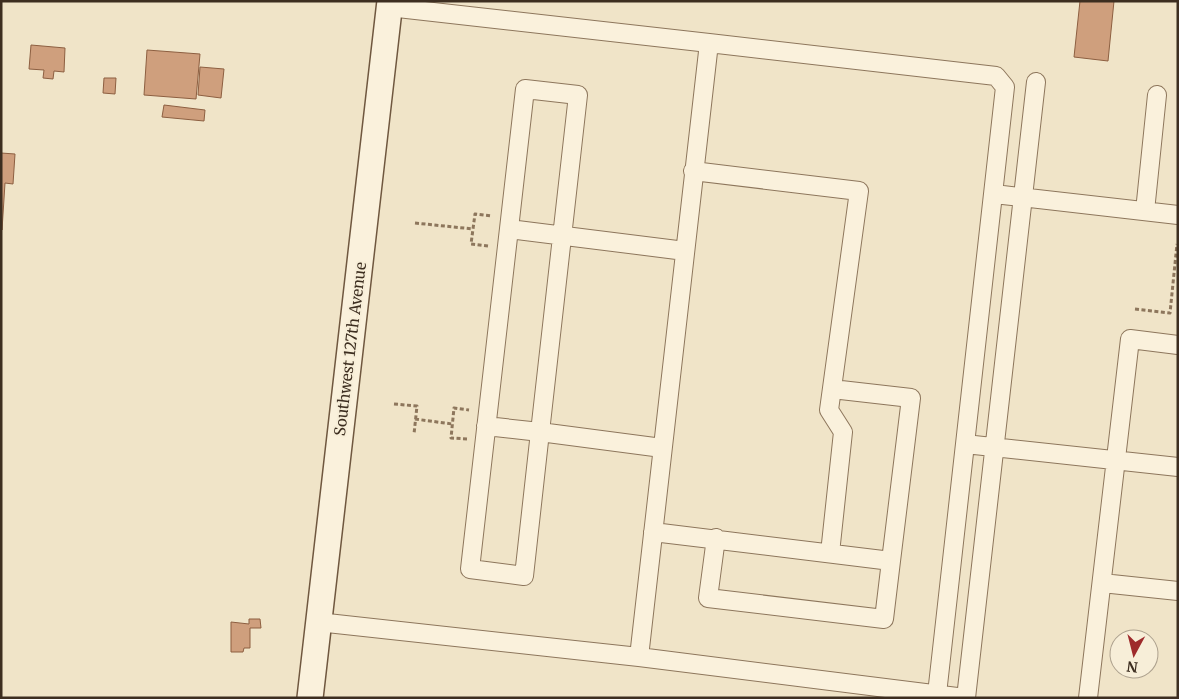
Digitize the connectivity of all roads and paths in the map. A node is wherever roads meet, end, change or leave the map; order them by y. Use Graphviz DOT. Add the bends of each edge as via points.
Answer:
graph roads {
  1 [pos="390,4"];
  2 [pos="709,43"];
  3 [pos="1036,82"];
  4 [pos="1157,94"];
  5 [pos="693,171"];
  6 [pos="994,194"];
  7 [pos="1024,198"];
  8 [pos="1145,212"];
  9 [pos="1178,215"];
  10 [pos="415,223"];
  11 [pos="504,223"];
  12 [pos="473,229"];
  13 [pos="563,236"];
  14 [pos="1178,244"];
  15 [pos="496,247"];
  16 [pos="685,251"];
  17 [pos="1135,309"];
  18 [pos="1178,345"];
  19 [pos="832,389"];
  20 [pos="394,404"];
  21 [pos="416,419"];
  22 [pos="482,419"];
  23 [pos="452,424"];
  24 [pos="540,432"];
  25 [pos="414,434"];
  26 [pos="474,440"];
  27 [pos="965,444"];
  28 [pos="994,447"];
  29 [pos="662,448"];
  30 [pos="1116,460"];
  31 [pos="1178,467"];
  32 [pos="653,532"];
  33 [pos="716,538"];
  34 [pos="830,554"];
  35 [pos="891,561"];
  36 [pos="1102,583"];
  37 [pos="1178,591"];
  38 [pos="318,622"];
  39 [pos="638,657"];
  40 [pos="937,694"];
  41 [pos="310,698"];
  42 [pos="966,698"];
  43 [pos="1088,698"];
  1 -- 2 [label="street"];
  1 -- 38 [label="street, Southwest 127th Avenue"];
  2 -- 5 [label="street"];
  2 -- 6 [label="street" via="996,76 1005,87"];
  3 -- 7 [label="street"];
  4 -- 8 [label="street"];
  5 -- 16 [label="street"];
  5 -- 19 [label="street" via="859,191"];
  6 -- 7 [label="street"];
  6 -- 27 [label="street"];
  7 -- 8 [label="street"];
  7 -- 28 [label="street"];
  8 -- 9 [label="street"];
  10 -- 12 [label="path"];
  11 -- 12 [label="path" via="475,214"];
  11 -- 13 [label="street"];
  11 -- 13 [label="street" via="525,89 578,95"];
  11 -- 22 [label="street"];
  12 -- 15 [label="path" via="472,244"];
  13 -- 16 [label="street"];
  13 -- 24 [label="street"];
  14 -- 17 [label="path" via="1170,314"];
  16 -- 29 [label="street"];
  18 -- 30 [label="street" via="1130,339"];
  19 -- 34 [label="street" via="829,410 842,432"];
  19 -- 35 [label="street" via="911,398"];
  20 -- 21 [label="path" via="417,406"];
  21 -- 23 [label="path"];
  21 -- 25 [label="path"];
  22 -- 23 [label="path" via="454,408"];
  22 -- 24 [label="street"];
  22 -- 24 [label="street" via="470,569 524,576"];
  23 -- 26 [label="path" via="450,438"];
  24 -- 29 [label="street"];
  27 -- 28 [label="street"];
  27 -- 40 [label="street"];
  28 -- 30 [label="street"];
  28 -- 42 [label="street"];
  29 -- 32 [label="street"];
  30 -- 31 [label="street"];
  30 -- 36 [label="street"];
  32 -- 33 [label="street"];
  32 -- 39 [label="street"];
  33 -- 34 [label="street"];
  33 -- 35 [label="street" via="708,598 884,619"];
  34 -- 35 [label="street"];
  36 -- 37 [label="street"];
  36 -- 43 [label="street"];
  38 -- 39 [label="street"];
  38 -- 41 [label="street, Southwest 127th Avenue"];
  39 -- 40 [label="street"];
  40 -- 42 [label="street"];
}
